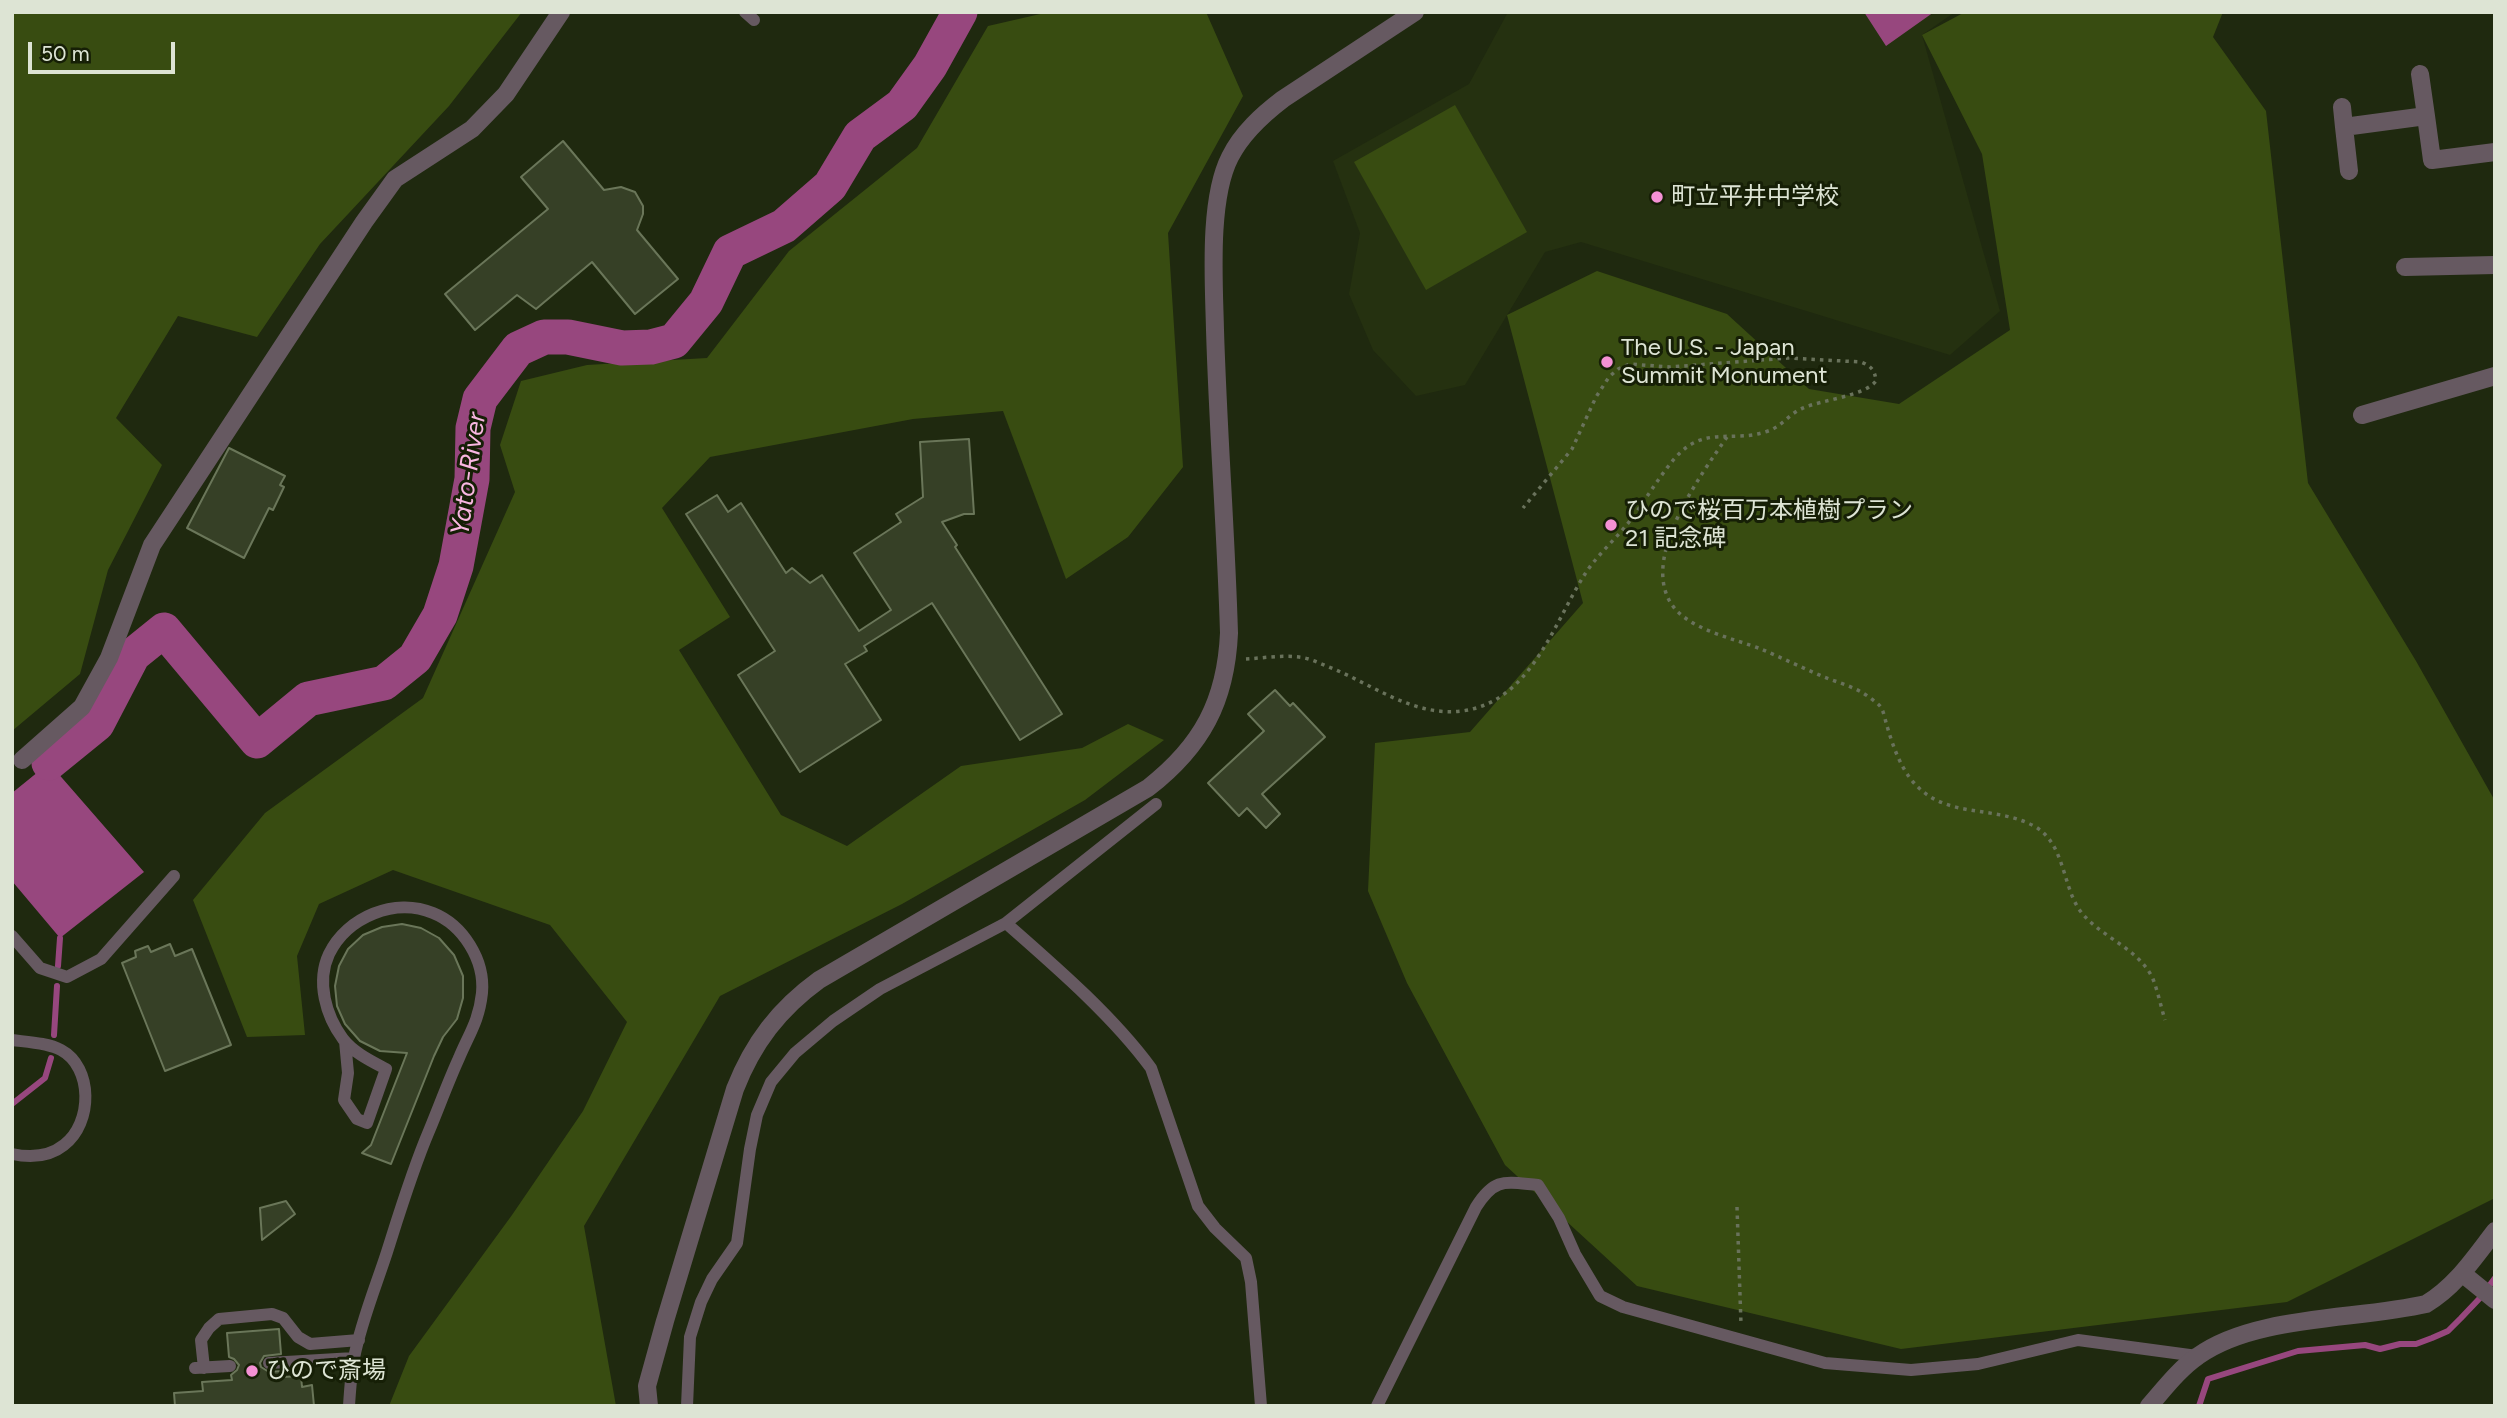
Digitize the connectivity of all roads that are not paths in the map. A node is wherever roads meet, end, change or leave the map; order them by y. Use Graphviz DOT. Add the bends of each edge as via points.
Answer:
graph roads {
  1 [pos="561,12"];
  2 [pos="1415,12"];
  3 [pos="2420,74"];
  4 [pos="2342,107"];
  5 [pos="2426,116"];
  6 [pos="2344,127"];
  7 [pos="2495,152"];
  8 [pos="2349,171"];
  9 [pos="2495,265"];
  10 [pos="2405,267"];
  11 [pos="2495,376"];
  12 [pos="2362,415"];
  13 [pos="17,764"];
  14 [pos="1157,804"];
  15 [pos="174,876"];
  16 [pos="1006,923"];
  17 [pos="12,936"];
  18 [pos="12,1040"];
  19 [pos="345,1041"];
  20 [pos="12,1154"];
  21 [pos="2495,1231"];
  22 [pos="2466,1277"];
  23 [pos="2495,1300"];
  24 [pos="359,1340"];
  25 [pos="2197,1356"];
  26 [pos="354,1358"];
  27 [pos="270,1363"];
  28 [pos="230,1366"];
  29 [pos="349,1406"];
  30 [pos="649,1406"];
  31 [pos="687,1406"];
  32 [pos="1261,1406"];
  33 [pos="1377,1406"];
  34 [pos="2149,1406"];
  1 -- 13 [label="street" via="506,94 472,129 395,179 387,190 152,545 109,658 82,707"];
  2 -- 30 [label="street" via="1264,114 1229,158 1220,185 1213,253 1228,659 1222,691 1200,736 1180,761 1148,788 819,980 796,996 766,1031 747,1059 735,1090 647,1387"];
  3 -- 5 [label="street"];
  4 -- 6 [label="street"];
  5 -- 6 [label="street"];
  5 -- 7 [label="street" via="2432,160"];
  6 -- 8 [label="street"];
  9 -- 10 [label="street"];
  11 -- 12 [label="street"];
  14 -- 16 [label="lane"];
  15 -- 17 [label="lane" via="101,959 67,977 40,968"];
  16 -- 31 [label="lane" via="880,989 795,1053 771,1082 757,1115 737,1243 701,1302 690,1336"];
  16 -- 32 [label="lane" via="1071,983 1151,1068 1198,1206 1245,1258"];
  18 -- 20 [label="lane" via="59,1049 74,1060 85,1082 85,1105 66,1144 48,1154"];
  19 -- 19 [label="lane" via="386,1069 367,1123 357,1119 344,1100 348,1073"];
  19 -- 24 [label="lane" via="324,999 329,954 343,935 360,919 398,906 450,921 474,951 480,971 482,992 476,1024 414,1168"];
  21 -- 22 [label="street"];
  22 -- 23 [label="street"];
  22 -- 25 [label="street" via="2426,1304 2244,1333"];
  24 -- 26 [label="lane"];
  24 -- 28 [label="lane" via="310,1344 283,1318 272,1314 219,1319 201,1340 199,1368"];
  25 -- 33 [label="lane" via="2078,1340 1978,1364 1911,1370 1825,1363 1623,1307 1600,1296 1538,1185 1501,1181 1486,1191 1476,1208"];
  25 -- 34 [label="street"];
  26 -- 27 [label="lane"];
  26 -- 29 [label="lane"];
}
